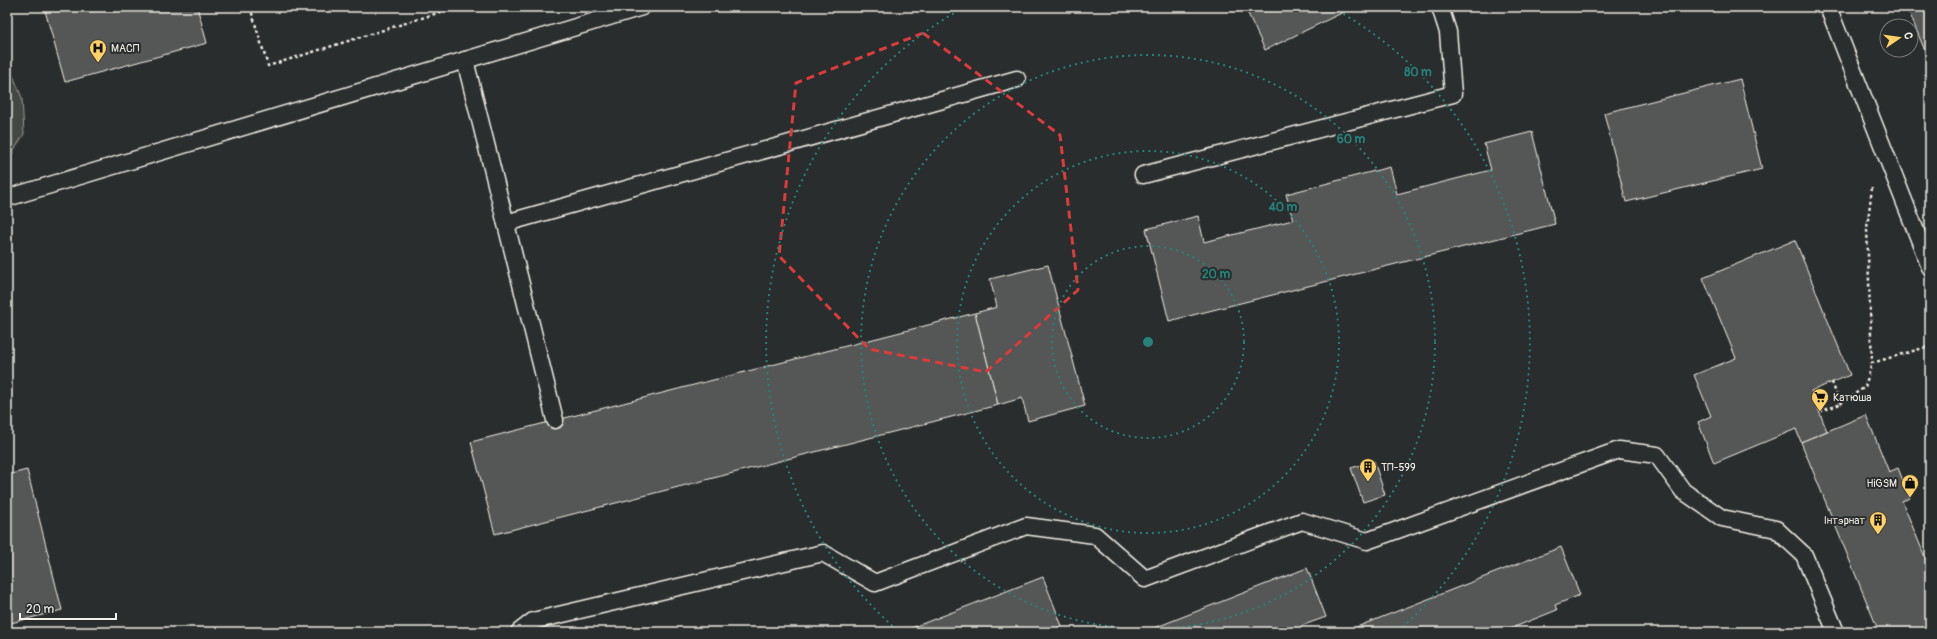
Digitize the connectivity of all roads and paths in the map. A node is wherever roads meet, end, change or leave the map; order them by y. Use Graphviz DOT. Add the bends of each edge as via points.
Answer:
graph roads {
  1 [pos="250,7"];
  2 [pos="457,7"];
  3 [pos="642,7"];
  4 [pos="1440,7"];
  5 [pos="1828,7"];
  6 [pos="465,60"];
  7 [pos="1017,79"];
  8 [pos="1143,176"];
  9 [pos="1872,181"];
  10 [pos="7,198"];
  11 [pos="506,223"];
  12 [pos="1930,267"];
  13 [pos="1930,346"];
  14 [pos="1872,364"];
  15 [pos="1832,382"];
  16 [pos="1840,404"];
  17 [pos="1820,412"];
  18 [pos="555,420"];
  19 [pos="519,632"];
  20 [pos="1836,632"];
  1 -- 2 [label="path" via="268,66"];
  3 -- 6 [label="lane"];
  4 -- 8 [label="lane" via="1448,32 1453,94"];
  5 -- 12 [label="lane"];
  6 -- 10 [label="lane"];
  6 -- 11 [label="lane"];
  7 -- 11 [label="lane"];
  9 -- 14 [label="path" via="1867,228"];
  11 -- 18 [label="lane"];
  13 -- 14 [label="path"];
  14 -- 16 [label="path" via="1865,387"];
  15 -- 16 [label="path"];
  16 -- 17 [label="path"];
  19 -- 20 [label="lane" via="533,621 823,553 875,583 1026,526 1095,535 1146,579 1302,521 1367,541 1619,450 1657,455 1683,491 1722,518 1776,529 1804,555"];
}
